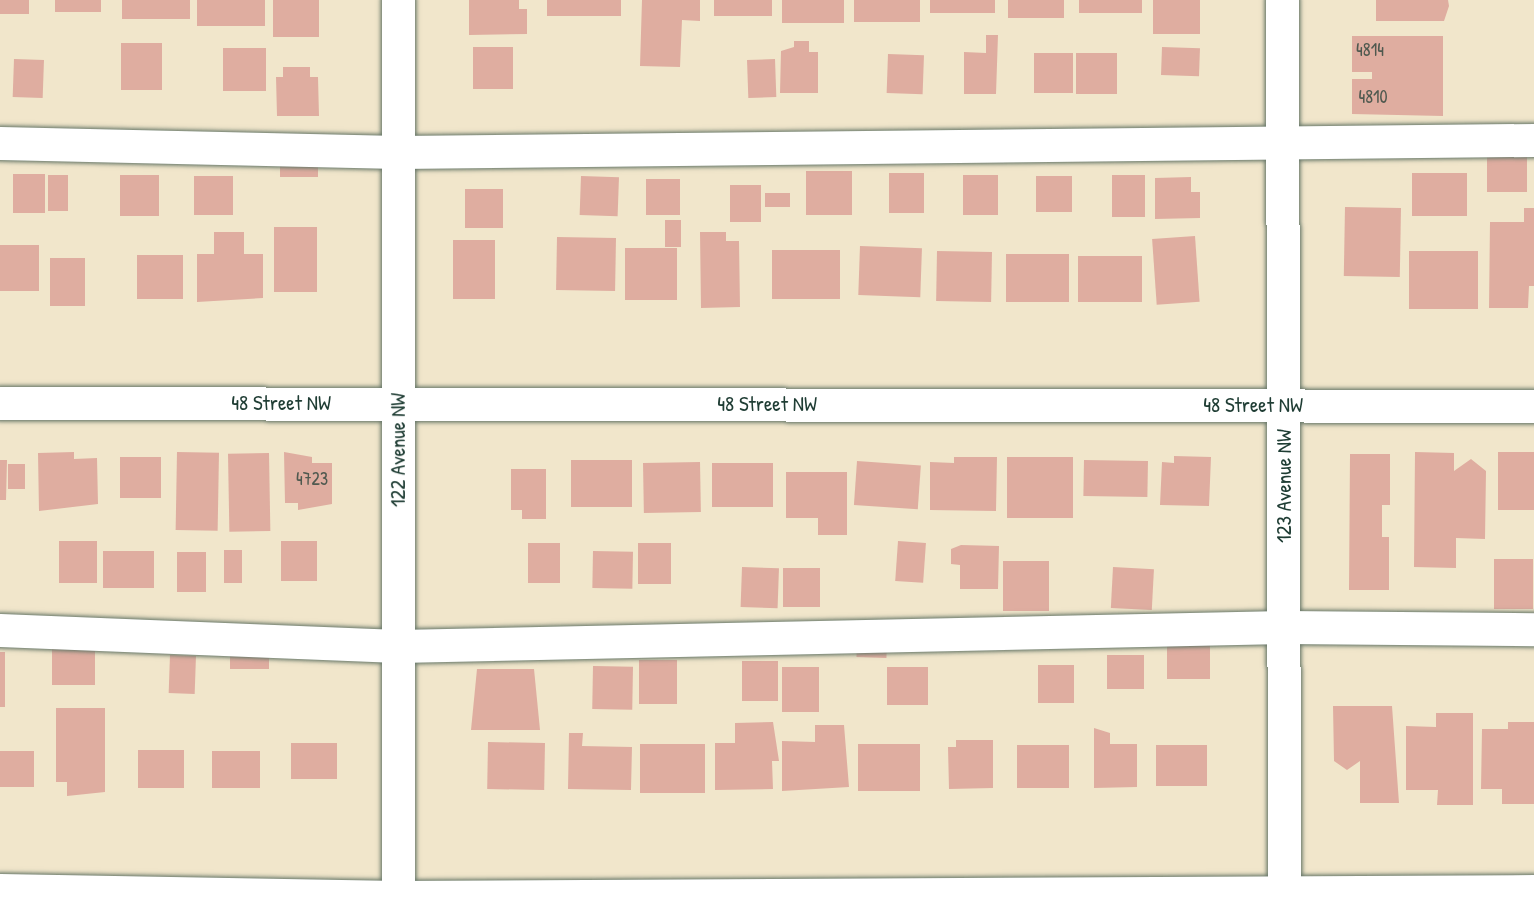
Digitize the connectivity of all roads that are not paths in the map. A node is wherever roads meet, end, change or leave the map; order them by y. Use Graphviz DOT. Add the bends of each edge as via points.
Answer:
graph roads {
  1 [pos="398,0"];
  2 [pos="1282,0"];
  3 [pos="1284,140"];
  4 [pos="1534,140"];
  5 [pos="0,143"];
  6 [pos="398,152"];
  7 [pos="0,403"];
  8 [pos="398,403"];
  9 [pos="1284,405"];
  10 [pos="1534,405"];
  11 [pos="1284,627"];
  12 [pos="1534,629"];
  13 [pos="0,630"];
  14 [pos="398,646"];
  15 [pos="0,891"];
  16 [pos="1534,891"];
  17 [pos="1284,898"];
  18 [pos="398,899"];
  1 -- 6 [label="street, 122 Avenue NW"];
  2 -- 3 [label="street, 123 Avenue NW"];
  3 -- 4 [label="street"];
  3 -- 6 [label="street"];
  3 -- 9 [label="street, 123 Avenue NW"];
  5 -- 6 [label="street"];
  6 -- 8 [label="street, 122 Avenue NW"];
  7 -- 8 [label="street, 48 Street NW"];
  8 -- 9 [label="street, 48 Street NW"];
  8 -- 14 [label="street, 122 Avenue NW"];
  9 -- 10 [label="street, 48 Street NW"];
  9 -- 11 [label="street, 123 Avenue NW"];
  11 -- 12 [label="street"];
  11 -- 14 [label="street"];
  11 -- 17 [label="street, 123 Avenue NW"];
  13 -- 14 [label="street"];
  14 -- 18 [label="street, 122 Avenue NW"];
  15 -- 18 [label="street"];
  16 -- 17 [label="street"];
  17 -- 18 [label="street"];
}
